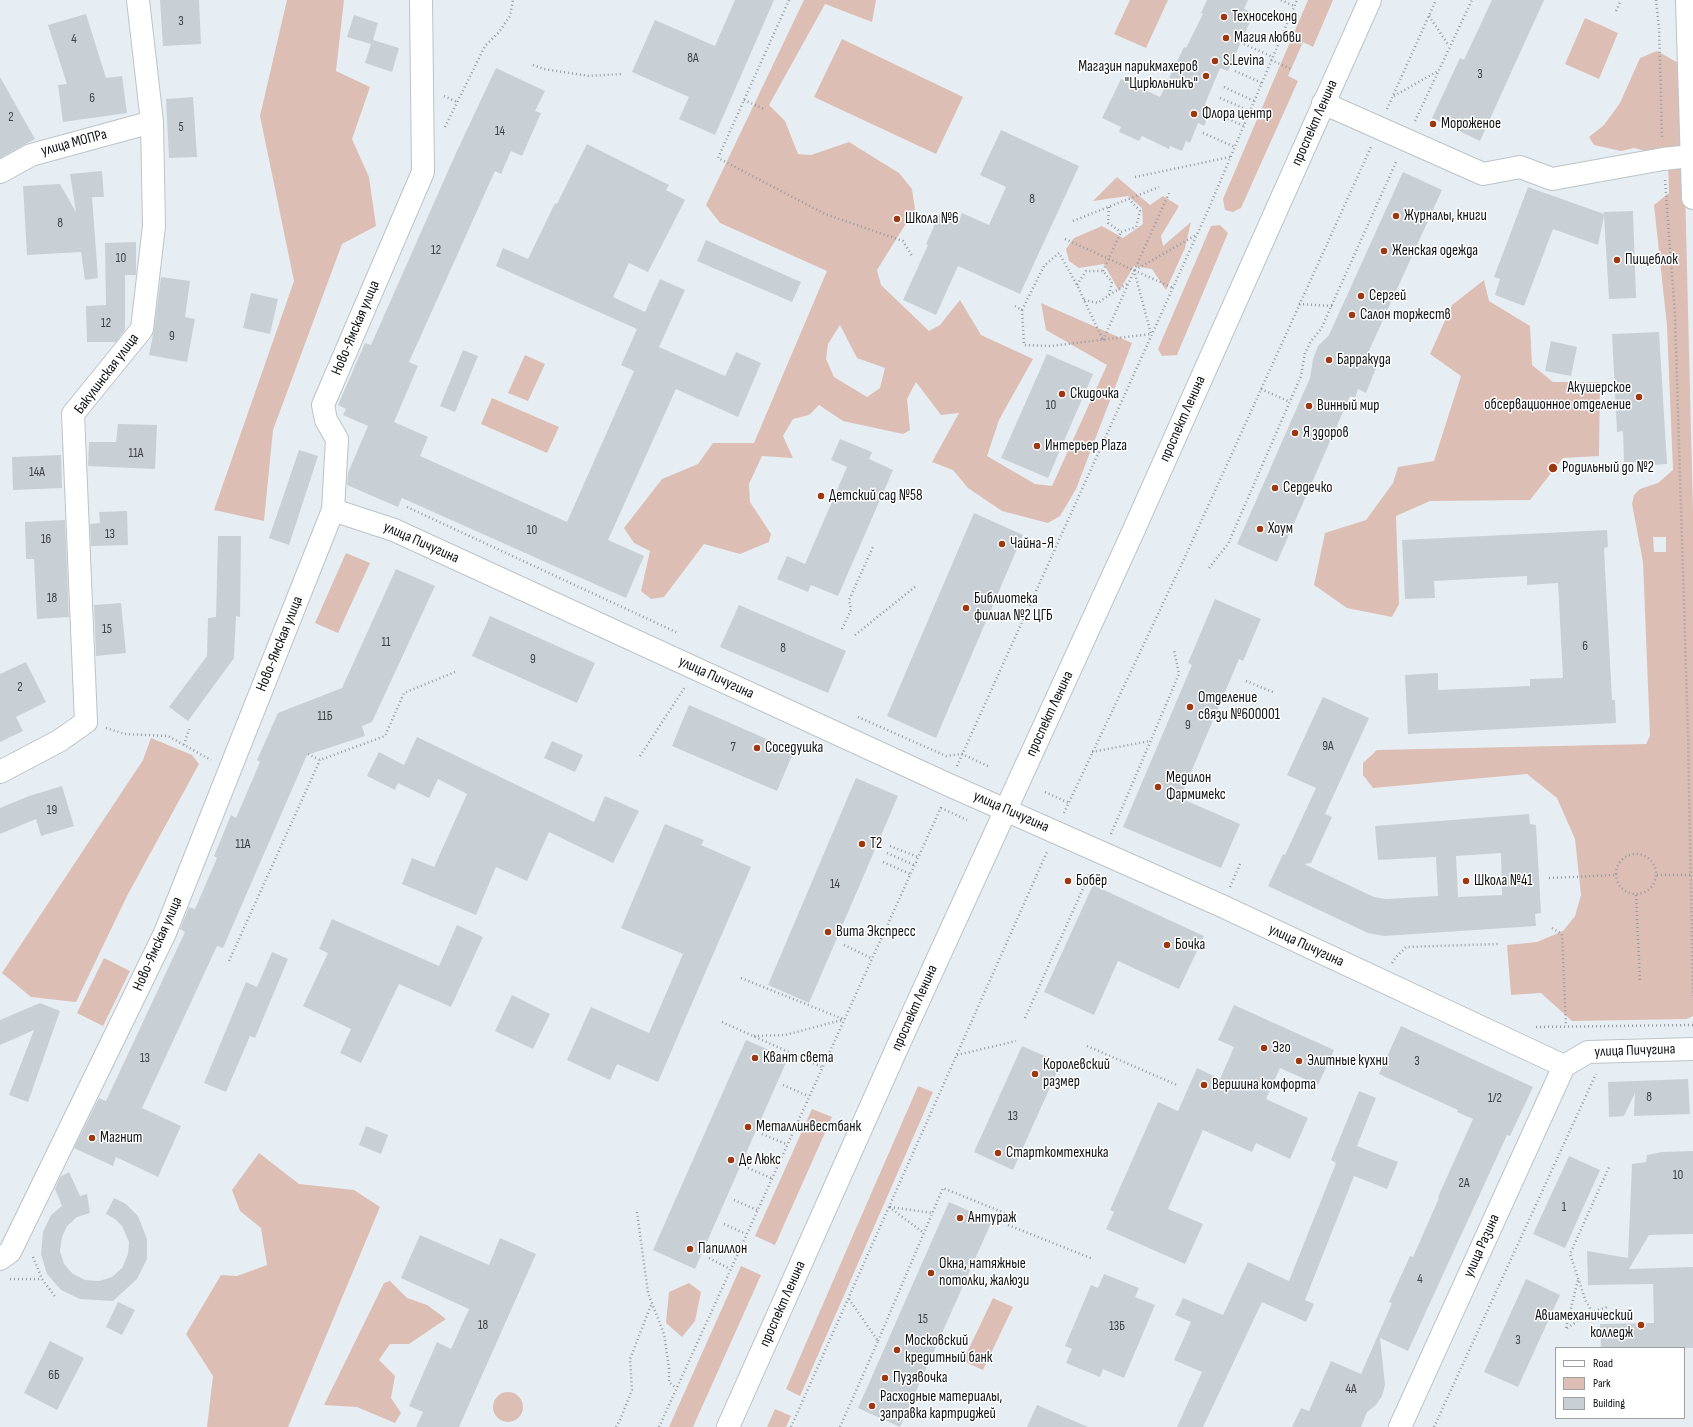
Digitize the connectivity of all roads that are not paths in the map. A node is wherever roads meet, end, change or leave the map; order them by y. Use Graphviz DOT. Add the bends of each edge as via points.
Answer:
graph roads {
  1 [pos="138,0"];
  2 [pos="421,0"];
  3 [pos="1370,0"];
  4 [pos="1687,0"];
  5 [pos="1323,103"];
  6 [pos="152,122"];
  7 [pos="1691,156"];
  8 [pos="0,172"];
  9 [pos="1693,198"];
  10 [pos="333,510"];
  11 [pos="0,772"];
  12 [pos="1006,810"];
  13 [pos="1693,1049"];
  14 [pos="1564,1066"];
  15 [pos="3,1269"];
  16 [pos="728,1427"];
  17 [pos="1400,1427"];
  1 -- 6 [label="street, Бакулинская улица"];
  2 -- 10 [label="street, Ново-Ямская улица" via="423,172 323,405 326,420 337,439"];
  3 -- 5 [label="street, проспект Ленина"];
  4 -- 7 [label="street"];
  5 -- 7 [label="street" via="1482,174 1520,167 1552,179"];
  5 -- 12 [label="street, проспект Ленина"];
  6 -- 8 [label="street, улица МОПРа" via="31,155"];
  6 -- 11 [label="street, Бакулинская улица" via="154,226 142,329 74,414 86,722 59,741"];
  7 -- 9 [label="street"];
  10 -- 12 [label="street, улица Пичугина" via="394,530"];
  10 -- 15 [label="street, Ново-Ямская улица" via="165,933"];
  12 -- 14 [label="street, улица Пичугина" via="1222,906"];
  12 -- 16 [label="street, проспект Ленина"];
  13 -- 14 [label="street, улица Пичугина" via="1588,1052"];
  14 -- 17 [label="street, улица Разина"];
}
